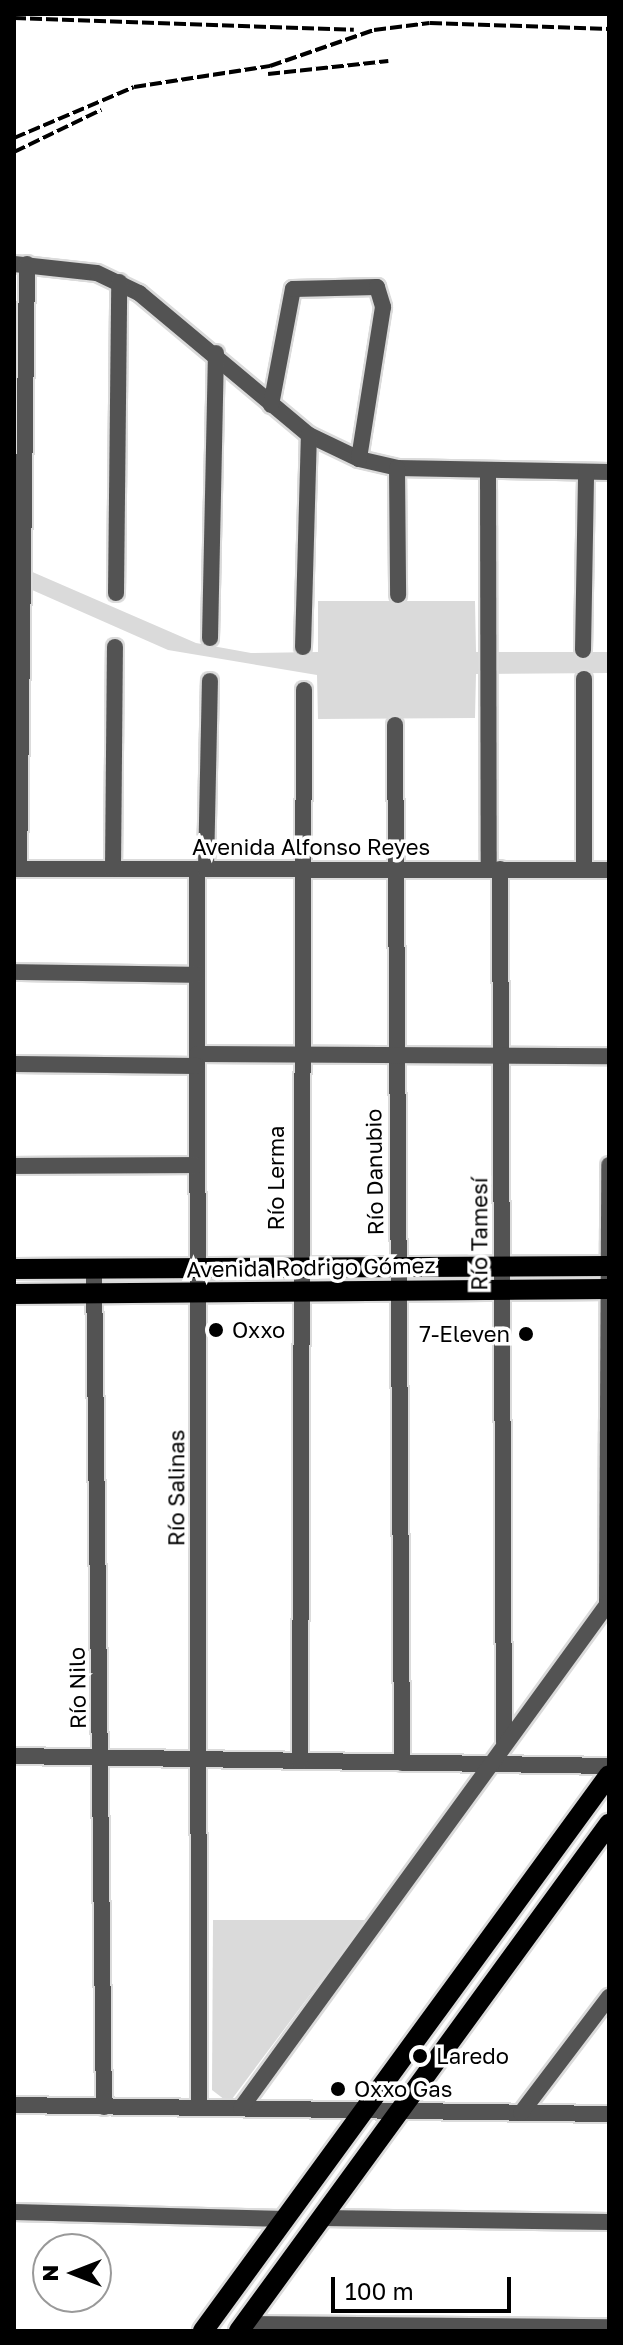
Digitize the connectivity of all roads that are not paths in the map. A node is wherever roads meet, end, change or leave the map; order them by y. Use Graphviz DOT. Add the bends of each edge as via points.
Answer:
graph roads {
  1 [pos="21,264"];
  2 [pos="119,282"];
  3 [pos="216,353"];
  4 [pos="271,405"];
  5 [pos="309,435"];
  6 [pos="359,459"];
  7 [pos="397,468"];
  8 [pos="488,470"];
  9 [pos="586,472"];
  10 [pos="609,472"];
  11 [pos="116,593"];
  12 [pos="398,595"];
  13 [pos="210,638"];
  14 [pos="115,647"];
  15 [pos="303,647"];
  16 [pos="583,650"];
  17 [pos="584,679"];
  18 [pos="210,681"];
  19 [pos="304,690"];
  20 [pos="395,725"];
  21 [pos="17,869"];
  22 [pos="113,869"];
  23 [pos="202,869"];
  24 [pos="396,869"];
  25 [pos="494,869"];
  26 [pos="584,869"];
  27 [pos="299,870"];
  28 [pos="609,870"];
  29 [pos="14,972"];
  30 [pos="197,975"];
  31 [pos="500,1055"];
  32 [pos="298,1056"];
  33 [pos="609,1056"];
  34 [pos="395,1057"];
  35 [pos="197,1060"];
  36 [pos="14,1064"];
  37 [pos="197,1165"];
  38 [pos="609,1165"];
  39 [pos="14,1166"];
  40 [pos="608,1266"];
  41 [pos="397,1267"];
  42 [pos="501,1267"];
  43 [pos="197,1268"];
  44 [pos="298,1268"];
  45 [pos="14,1269"];
  46 [pos="94,1269"];
  47 [pos="501,1289"];
  48 [pos="608,1289"];
  49 [pos="299,1290"];
  50 [pos="397,1290"];
  51 [pos="197,1292"];
  52 [pos="94,1293"];
  53 [pos="14,1294"];
  54 [pos="608,1603"];
  55 [pos="504,1742"];
  56 [pos="14,1756"];
  57 [pos="100,1758"];
  58 [pos="199,1760"];
  59 [pos="300,1761"];
  60 [pos="402,1763"];
  61 [pos="489,1765"];
  62 [pos="609,1766"];
  63 [pos="609,1775"];
  64 [pos="609,1824"];
  65 [pos="609,1997"];
  66 [pos="14,2105"];
  67 [pos="104,2107"];
  68 [pos="199,2108"];
  69 [pos="241,2108"];
  70 [pos="364,2110"];
  71 [pos="400,2111"];
  72 [pos="521,2113"];
  73 [pos="609,2114"];
  74 [pos="14,2212"];
  75 [pos="323,2218"];
  76 [pos="285,2219"];
  77 [pos="609,2222"];
  78 [pos="609,2327"];
  79 [pos="242,2328"];
  80 [pos="368,2328"];
  81 [pos="462,2328"];
  82 [pos="555,2328"];
  83 [pos="203,2331"];
  1 -- 2 [label="street"];
  1 -- 21 [label="street"];
  2 -- 3 [label="street"];
  2 -- 11 [label="street"];
  3 -- 4 [label="street"];
  3 -- 13 [label="street"];
  4 -- 5 [label="street"];
  4 -- 6 [label="street" via="293,289 371,285 381,291"];
  5 -- 6 [label="street"];
  5 -- 15 [label="street"];
  6 -- 7 [label="street"];
  7 -- 8 [label="street"];
  7 -- 12 [label="street"];
  8 -- 9 [label="street"];
  8 -- 25 [label="street, Río Tamesí"];
  9 -- 10 [label="street"];
  9 -- 16 [label="street"];
  14 -- 22 [label="street"];
  17 -- 26 [label="street"];
  18 -- 23 [label="street, Río Salinas"];
  19 -- 27 [label="street, Río Lerma"];
  20 -- 24 [label="street, Río Danubio"];
  21 -- 22 [label="street, Avenida Alfonso Reyes"];
  22 -- 23 [label="street, Avenida Alfonso Reyes"];
  23 -- 27 [label="street, Avenida Alfonso Reyes"];
  23 -- 30 [label="street, Río Salinas"];
  24 -- 25 [label="street, Avenida Alfonso Reyes"];
  24 -- 27 [label="street, Avenida Alfonso Reyes"];
  24 -- 34 [label="street, Río Danubio"];
  25 -- 26 [label="street, Avenida Alfonso Reyes"];
  25 -- 31 [label="street, Río Tamesí"];
  26 -- 28 [label="street, Avenida Alfonso Reyes"];
  27 -- 32 [label="street, Río Lerma"];
  29 -- 30 [label="street"];
  30 -- 35 [label="street, Río Salinas"];
  31 -- 33 [label="street"];
  31 -- 34 [label="street"];
  31 -- 42 [label="street, Río Tamesí"];
  32 -- 34 [label="street"];
  32 -- 35 [label="street"];
  32 -- 44 [label="street, Río Lerma"];
  34 -- 41 [label="street, Río Danubio"];
  35 -- 36 [label="street"];
  35 -- 37 [label="street, Río Salinas"];
  37 -- 39 [label="street"];
  37 -- 43 [label="street, Río Salinas"];
  38 -- 40 [label="street"];
  40 -- 42 [label="main road, Avenida Rodrigo Gómez"];
  40 -- 48 [label="street"];
  41 -- 42 [label="main road, Avenida Rodrigo Gómez"];
  41 -- 44 [label="main road, Avenida Rodrigo Gómez"];
  41 -- 50 [label="street, Río Danubio"];
  42 -- 47 [label="street, Río Tamesí"];
  43 -- 44 [label="main road, Avenida Rodrigo Gómez"];
  43 -- 46 [label="main road, Avenida Rodrigo Gómez"];
  43 -- 51 [label="street, Río Salinas"];
  44 -- 49 [label="street, Río Lerma"];
  45 -- 46 [label="main road, Avenida Rodrigo Gómez"];
  46 -- 52 [label="street, Río Nilo"];
  47 -- 48 [label="main road, Avenida Rodrigo Gómez"];
  47 -- 50 [label="main road, Avenida Rodrigo Gómez"];
  47 -- 55 [label="street, Río Tamesí"];
  48 -- 54 [label="street"];
  49 -- 50 [label="main road, Avenida Rodrigo Gómez"];
  49 -- 51 [label="main road, Avenida Rodrigo Gómez"];
  49 -- 59 [label="street, Río Lerma"];
  50 -- 60 [label="street, Río Danubio"];
  51 -- 52 [label="main road, Avenida Rodrigo Gómez"];
  51 -- 58 [label="street, Río Salinas"];
  52 -- 53 [label="main road, Avenida Rodrigo Gómez"];
  52 -- 57 [label="street, Río Nilo"];
  54 -- 55 [label="street"];
  55 -- 61 [label="street"];
  56 -- 57 [label="street"];
  57 -- 58 [label="street"];
  57 -- 67 [label="street, Río Nilo"];
  58 -- 59 [label="street"];
  58 -- 68 [label="street, Río Salinas"];
  59 -- 60 [label="street"];
  60 -- 61 [label="street"];
  61 -- 62 [label="street"];
  61 -- 69 [label="street"];
  63 -- 70 [label="main road"];
  64 -- 71 [label="main road"];
  65 -- 72 [label="street"];
  66 -- 67 [label="street"];
  67 -- 68 [label="street"];
  68 -- 69 [label="street"];
  69 -- 70 [label="street"];
  70 -- 71 [label="street"];
  70 -- 76 [label="main road"];
  71 -- 72 [label="street"];
  71 -- 75 [label="main road"];
  72 -- 73 [label="street"];
  74 -- 76 [label="street"];
  75 -- 77 [label="street"];
  75 -- 79 [label="main road"];
  76 -- 83 [label="main road"];
  78 -- 82 [label="street"];
  79 -- 80 [label="street"];
  80 -- 81 [label="street"];
  81 -- 82 [label="street"];
}
